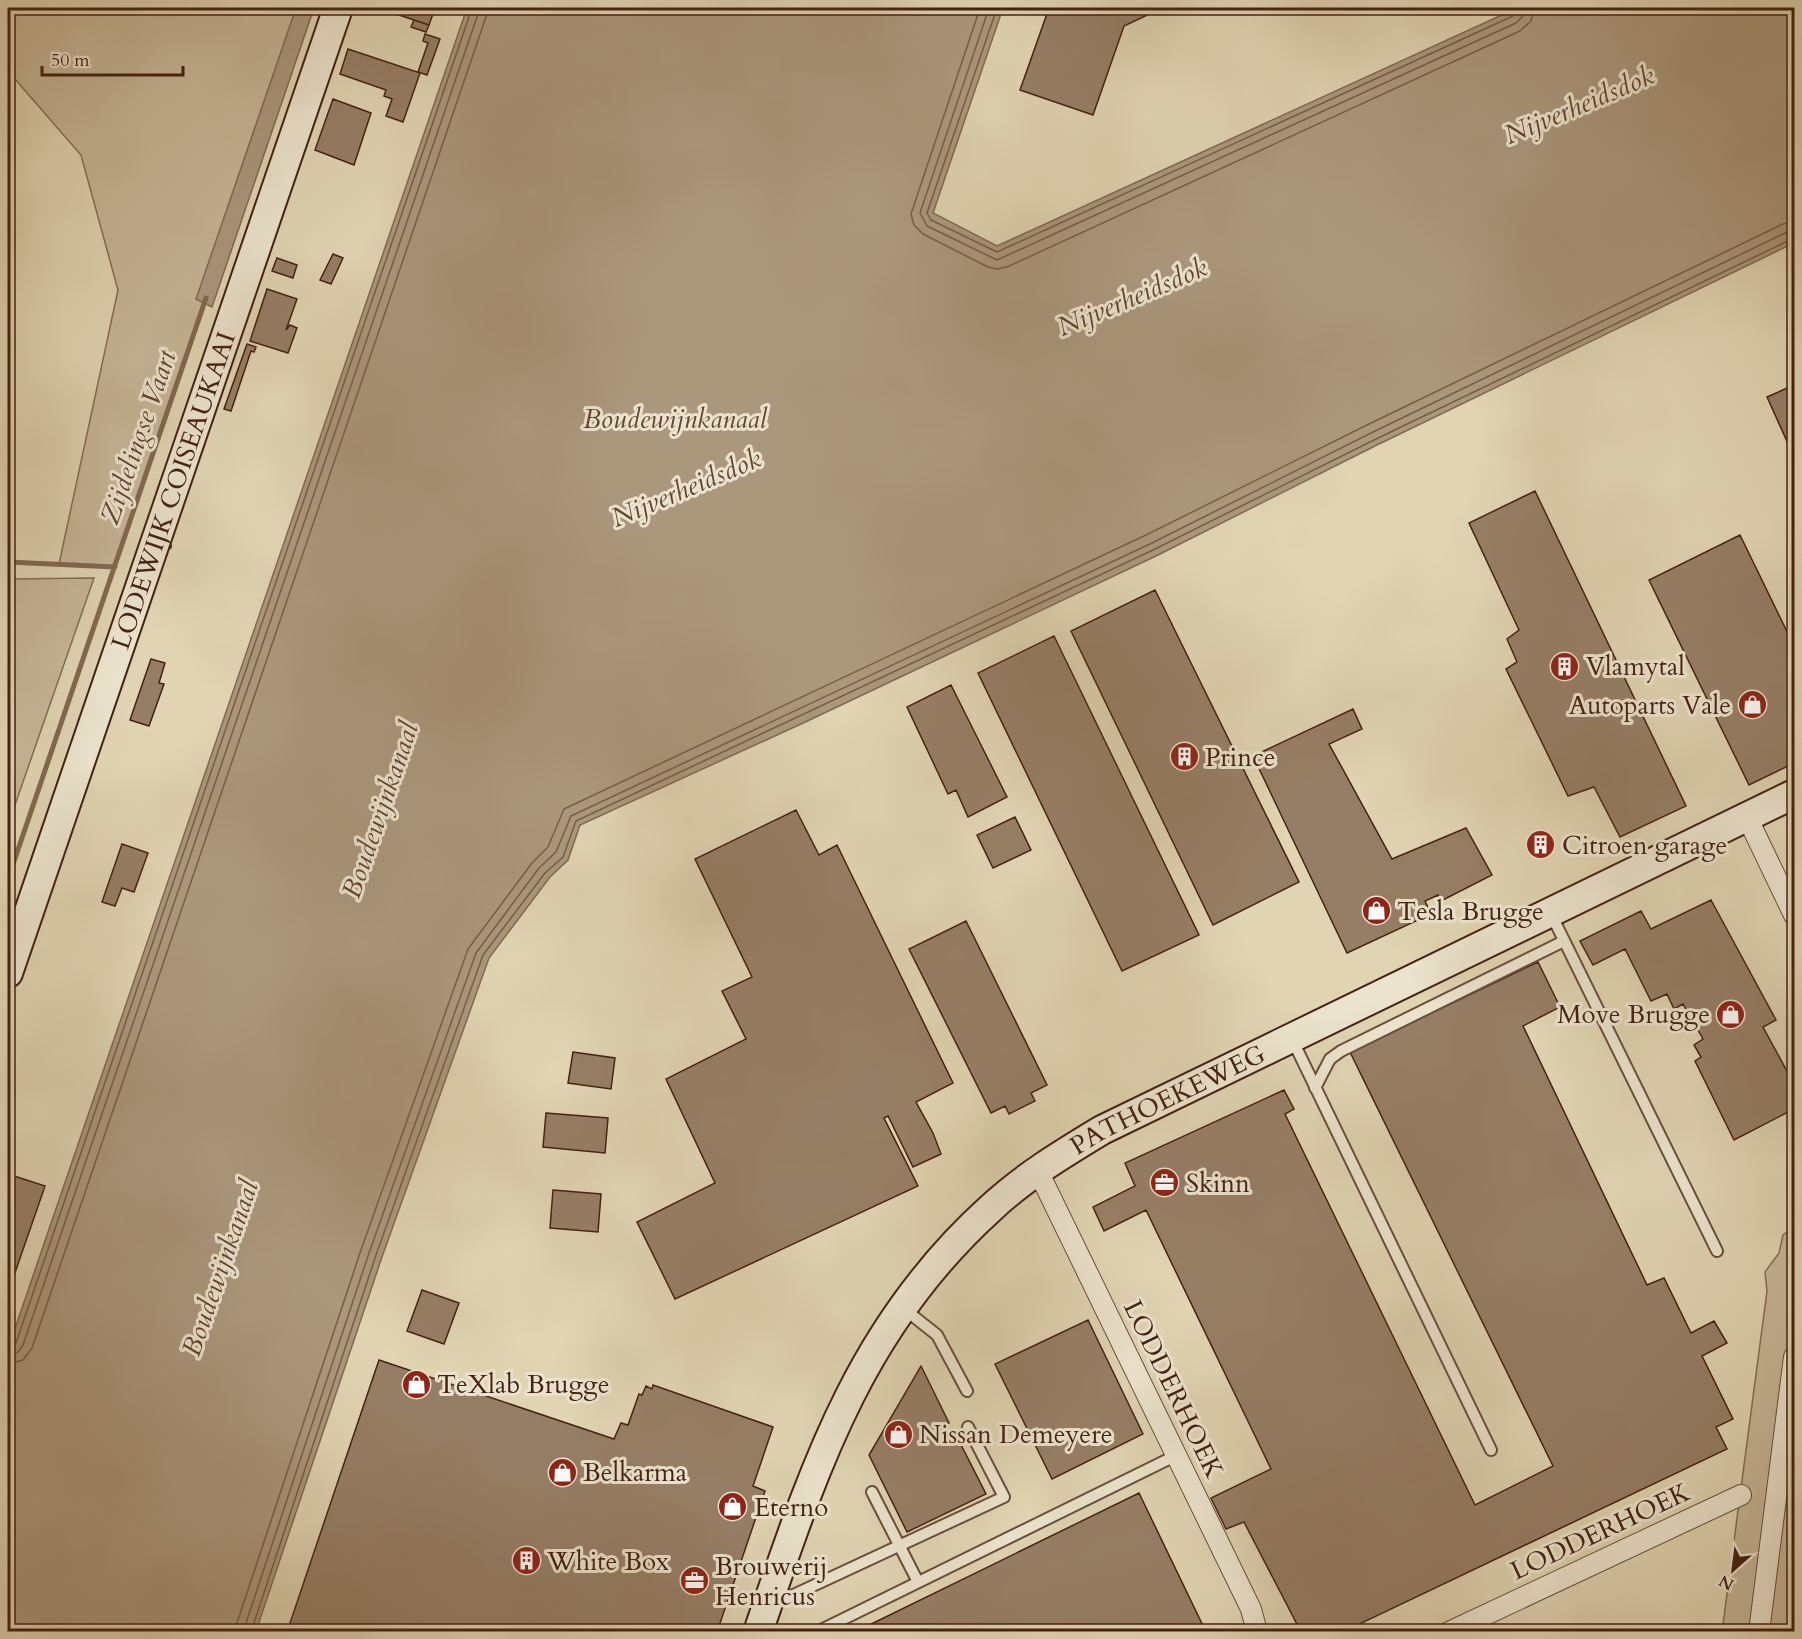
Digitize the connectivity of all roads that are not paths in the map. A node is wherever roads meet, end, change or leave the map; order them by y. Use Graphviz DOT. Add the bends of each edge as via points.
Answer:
graph roads {
  1 [pos="338,8"];
  2 [pos="1794,794"];
  3 [pos="1747,817"];
  4 [pos="1551,914"];
  5 [pos="1794,915"];
  6 [pos="1564,941"];
  7 [pos="8,973"];
  8 [pos="1292,1039"];
  9 [pos="1316,1088"];
  10 [pos="1038,1171"];
  11 [pos="1717,1251"];
  12 [pos="902,1308"];
  13 [pos="1794,1356"];
  14 [pos="967,1391"];
  15 [pos="968,1427"];
  16 [pos="1491,1450"];
  17 [pos="1177,1455"];
  18 [pos="872,1492"];
  19 [pos="1741,1495"];
  20 [pos="900,1545"];
  21 [pos="918,1582"];
  22 [pos="771,1595"];
  23 [pos="758,1632"];
  24 [pos="817,1632"];
  25 [pos="1257,1632"];
  26 [pos="1449,1632"];
  27 [pos="1759,1632"];
  1 -- 7 [label="main road, LODEWIJK COISEAUKAAI"];
  2 -- 3 [label="main road, PATHOEKEWEG"];
  3 -- 4 [label="main road, PATHOEKEWEG"];
  3 -- 5 [label="street"];
  4 -- 6 [label="lane"];
  4 -- 8 [label="main road, PATHOEKEWEG"];
  6 -- 9 [label="lane" via="1341,1051 1330,1059"];
  6 -- 11 [label="lane"];
  8 -- 9 [label="lane"];
  8 -- 10 [label="main road, PATHOEKEWEG" via="1102,1130"];
  9 -- 16 [label="lane"];
  10 -- 12 [label="main road, PATHOEKEWEG" via="992,1206 958,1239"];
  10 -- 17 [label="street, LODDERHOEK"];
  12 -- 14 [label="lane" via="937,1335"];
  12 -- 22 [label="main road, PATHOEKEWEG" via="867,1361 838,1416"];
  13 -- 27 [label="street"];
  15 -- 20 [label="lane" via="1004,1497"];
  17 -- 21 [label="lane"];
  17 -- 25 [label="street, LODDERHOEK" via="1251,1610"];
  18 -- 20 [label="lane"];
  19 -- 26 [label="street, LODDERHOEK"];
  20 -- 21 [label="lane"];
  20 -- 22 [label="lane" via="789,1597"];
  21 -- 24 [label="lane"];
  22 -- 23 [label="main road, PATHOEKEWEG"];
}
